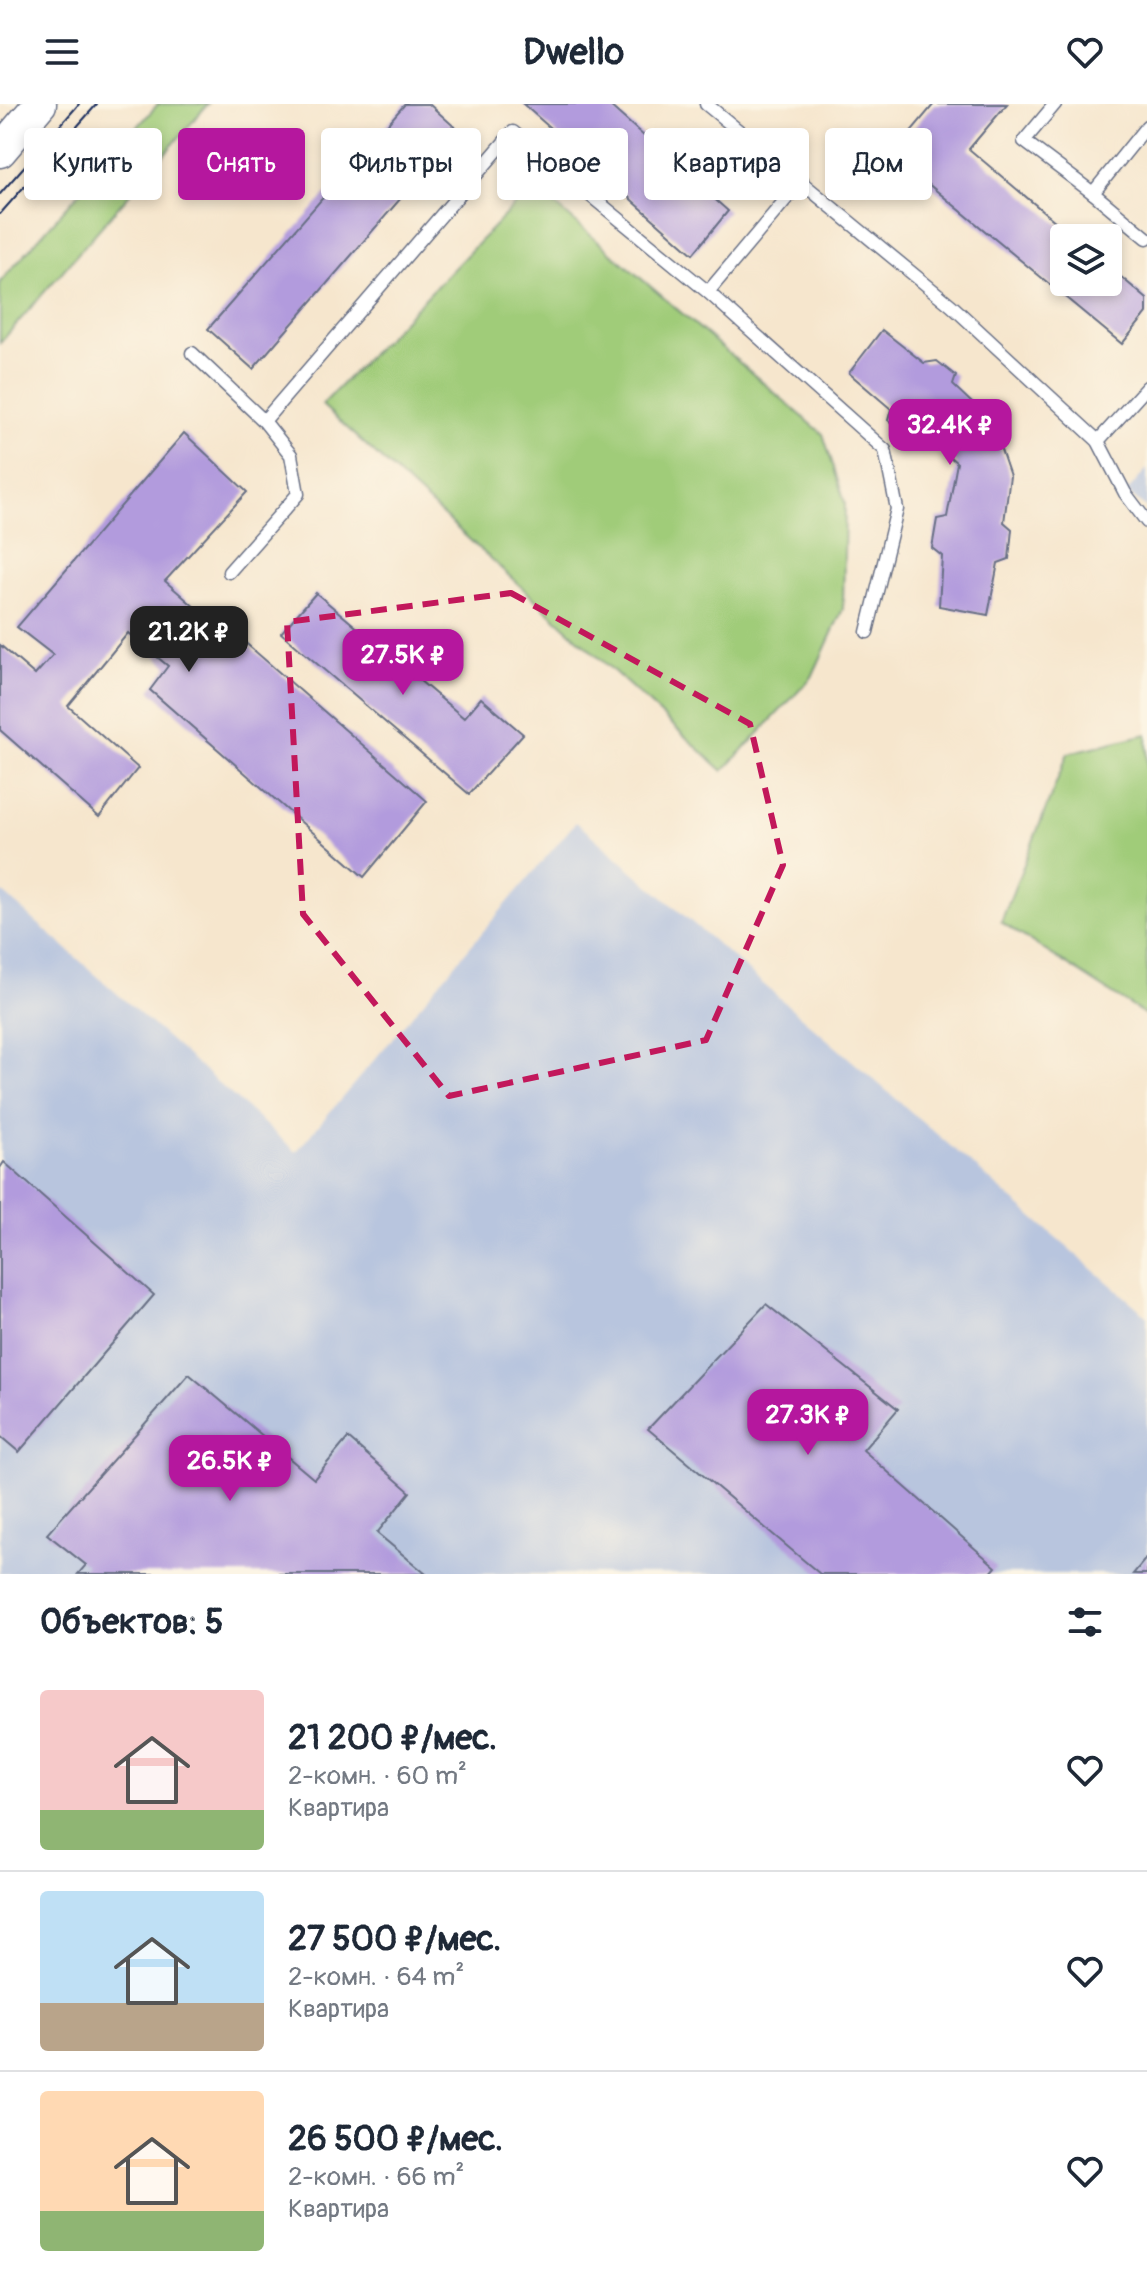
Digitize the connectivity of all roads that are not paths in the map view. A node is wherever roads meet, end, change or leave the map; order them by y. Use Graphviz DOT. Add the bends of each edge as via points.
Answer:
graph roads {
  1 [pos="40,104"];
  2 [pos="706,104"];
  3 [pos="1055,104"];
  4 [pos="1147,126"];
  5 [pos="736,128"];
  6 [pos="0,151"];
  7 [pos="809,186"];
  8 [pos="1093,193"];
  9 [pos="785,200"];
  10 [pos="1147,238"];
  11 [pos="708,292"];
  12 [pos="192,353"];
  13 [pos="1147,387"];
  14 [pos="264,421"];
  15 [pos="1098,441"];
  16 [pos="1147,522"];
  17 [pos="229,572"];
  18 [pos="867,632"];
  1 -- 6 [label="street"];
  2 -- 5 [label="lane"];
  3 -- 8 [label="lane" via="1024,141"];
  4 -- 8 [label="lane"];
  7 -- 15 [label="lane" via="952,306"];
  8 -- 10 [label="lane"];
  9 -- 11 [label="lane"];
  11 -- 14 [label="lane" via="513,132"];
  11 -- 18 [label="lane" via="885,450 897,509"];
  12 -- 14 [label="lane"];
  13 -- 15 [label="lane"];
  14 -- 17 [label="lane" via="291,455 298,494"];
  15 -- 16 [label="lane"];
}
